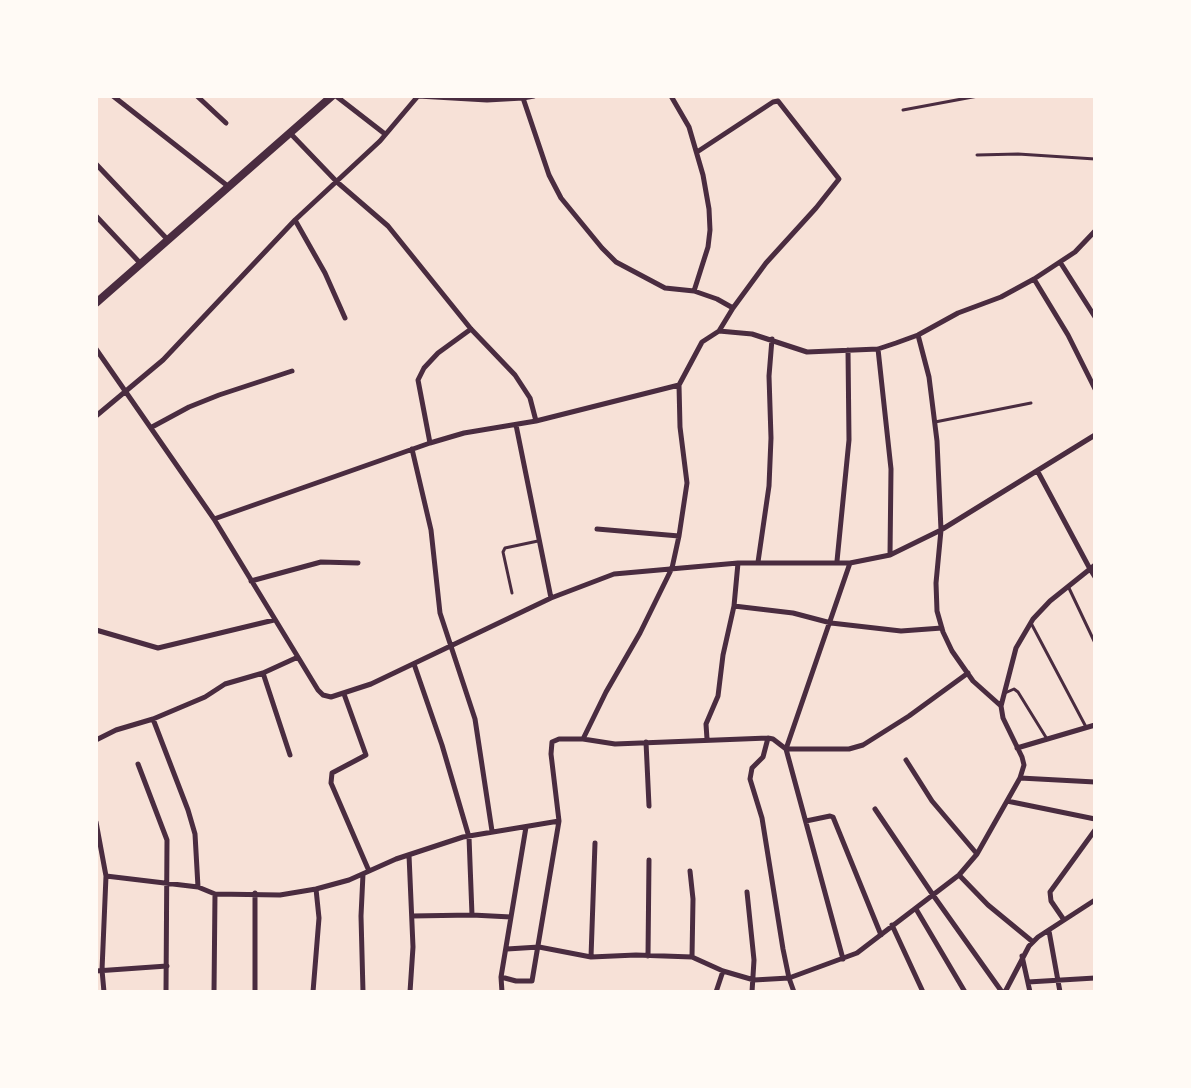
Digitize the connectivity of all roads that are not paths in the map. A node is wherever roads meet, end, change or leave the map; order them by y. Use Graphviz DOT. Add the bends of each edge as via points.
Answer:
graph roads {
  1 [pos="113,96"];
  2 [pos="197,96"];
  3 [pos="334,96"];
  4 [pos="534,96"];
  5 [pos="671,96"];
  6 [pos="978,96"];
  7 [pos="421,97"];
  8 [pos="523,98"];
  9 [pos="903,110"];
  10 [pos="226,123"];
  11 [pos="290,133"];
  12 [pos="385,134"];
  13 [pos="697,152"];
  14 [pos="977,156"];
  15 [pos="1095,159"];
  16 [pos="96,164"];
  17 [pos="337,182"];
  18 [pos="229,187"];
  19 [pos="96,216"];
  20 [pos="295,220"];
  21 [pos="1095,231"];
  22 [pos="168,240"];
  23 [pos="1060,262"];
  24 [pos="141,264"];
  25 [pos="1034,279"];
  26 [pos="694,291"];
  27 [pos="96,303"];
  28 [pos="733,308"];
  29 [pos="1095,317"];
  30 [pos="345,318"];
  31 [pos="471,329"];
  32 [pos="719,331"];
  33 [pos="918,335"];
  34 [pos="772,339"];
  35 [pos="878,348"];
  36 [pos="96,349"];
  37 [pos="848,350"];
  38 [pos="292,371"];
  39 [pos="679,385"];
  40 [pos="1095,389"];
  41 [pos="125,390"];
  42 [pos="1031,403"];
  43 [pos="96,416"];
  44 [pos="536,421"];
  45 [pos="934,422"];
  46 [pos="516,425"];
  47 [pos="152,427"];
  48 [pos="1095,435"];
  49 [pos="430,443"];
  50 [pos="412,449"];
  51 [pos="1038,472"];
  52 [pos="214,519"];
  53 [pos="597,529"];
  54 [pos="941,530"];
  55 [pos="680,536"];
  56 [pos="538,541"];
  57 [pos="890,555"];
  58 [pos="837,561"];
  59 [pos="758,562"];
  60 [pos="358,563"];
  61 [pos="738,563"];
  62 [pos="850,563"];
  63 [pos="1092,567"];
  64 [pos="672,568"];
  65 [pos="1095,577"];
  66 [pos="251,581"];
  67 [pos="1068,586"];
  68 [pos="512,593"];
  69 [pos="551,598"];
  70 [pos="734,606"];
  71 [pos="274,620"];
  72 [pos="1031,622"];
  73 [pos="831,623"];
  74 [pos="942,628"];
  75 [pos="96,630"];
  76 [pos="1095,644"];
  77 [pos="450,647"];
  78 [pos="298,657"];
  79 [pos="414,664"];
  80 [pos="263,673"];
  81 [pos="968,673"];
  82 [pos="1004,693"];
  83 [pos="344,694"];
  84 [pos="1001,706"];
  85 [pos="153,719"];
  86 [pos="1095,725"];
  87 [pos="1086,727"];
  88 [pos="768,738"];
  89 [pos="583,739"];
  90 [pos="707,739"];
  91 [pos="1047,739"];
  92 [pos="96,740"];
  93 [pos="646,742"];
  94 [pos="1017,748"];
  95 [pos="786,750"];
  96 [pos="290,755"];
  97 [pos="906,760"];
  98 [pos="138,764"];
  99 [pos="1020,778"];
  100 [pos="1095,782"];
  101 [pos="1007,801"];
  102 [pos="648,806"];
  103 [pos="875,809"];
  104 [pos="1095,820"];
  105 [pos="559,821"];
  106 [pos="806,821"];
  107 [pos="96,822"];
  108 [pos="526,827"];
  109 [pos="1095,830"];
  110 [pos="492,831"];
  111 [pos="469,837"];
  112 [pos="595,843"];
  113 [pos="977,854"];
  114 [pos="409,855"];
  115 [pos="649,860"];
  116 [pos="369,871"];
  117 [pos="690,871"];
  118 [pos="363,874"];
  119 [pos="959,875"];
  120 [pos="106,876"];
  121 [pos="165,883"];
  122 [pos="198,887"];
  123 [pos="316,889"];
  124 [pos="747,892"];
  125 [pos="255,893"];
  126 [pos="215,894"];
  127 [pos="932,895"];
  128 [pos="1095,900"];
  129 [pos="916,910"];
  130 [pos="472,915"];
  131 [pos="412,916"];
  132 [pos="511,917"];
  133 [pos="1064,920"];
  134 [pos="892,926"];
  135 [pos="1049,931"];
  136 [pos="881,936"];
  137 [pos="1033,942"];
  138 [pos="539,947"];
  139 [pos="506,949"];
  140 [pos="1022,955"];
  141 [pos="648,956"];
  142 [pos="591,957"];
  143 [pos="692,957"];
  144 [pos="843,959"];
  145 [pos="167,966"];
  146 [pos="99,970"];
  147 [pos="723,971"];
  148 [pos="501,977"];
  149 [pos="789,978"];
  150 [pos="1095,978"];
  151 [pos="754,980"];
  152 [pos="1059,981"];
  153 [pos="1028,982"];
  154 [pos="104,992"];
  155 [pos="166,992"];
  156 [pos="214,992"];
  157 [pos="255,992"];
  158 [pos="313,992"];
  159 [pos="364,992"];
  160 [pos="410,992"];
  161 [pos="502,992"];
  162 [pos="716,992"];
  163 [pos="752,992"];
  164 [pos="794,992"];
  165 [pos="923,992"];
  166 [pos="965,992"];
  167 [pos="1003,992"];
  168 [pos="1030,992"];
  169 [pos="1060,992"];
  1 -- 18 [label="street"];
  2 -- 10 [label="street"];
  3 -- 11 [label="street"];
  3 -- 12 [label="street"];
  4 -- 8 [label="street"];
  5 -- 13 [label="street" via="689,126"];
  6 -- 9 [label="lane"];
  7 -- 8 [label="street"];
  7 -- 12 [label="street"];
  8 -- 26 [label="street" via="560,198 602,248 616,262 665,288"];
  11 -- 17 [label="street"];
  11 -- 18 [label="street"];
  12 -- 17 [label="street"];
  13 -- 26 [label="street" via="710,230"];
  13 -- 28 [label="street" via="778,101 839,179 766,263"];
  14 -- 15 [label="lane" via="1018,154"];
  16 -- 22 [label="street"];
  17 -- 20 [label="street"];
  17 -- 31 [label="street" via="388,226"];
  18 -- 22 [label="street"];
  19 -- 24 [label="street"];
  20 -- 30 [label="street"];
  20 -- 41 [label="street" via="163,360"];
  21 -- 23 [label="street"];
  22 -- 24 [label="street"];
  23 -- 25 [label="street"];
  23 -- 29 [label="street"];
  24 -- 27 [label="street"];
  25 -- 33 [label="street"];
  25 -- 40 [label="street" via="1068,335"];
  26 -- 28 [label="street"];
  28 -- 32 [label="street"];
  31 -- 44 [label="street" via="515,375 530,398"];
  31 -- 49 [label="street" via="438,353 418,380"];
  32 -- 34 [label="street"];
  32 -- 39 [label="street" via="702,342"];
  33 -- 35 [label="street"];
  33 -- 45 [label="street" via="929,377"];
  34 -- 37 [label="street" via="807,352"];
  34 -- 59 [label="street" via="769,486"];
  35 -- 37 [label="street"];
  35 -- 57 [label="street" via="891,469"];
  36 -- 41 [label="street"];
  37 -- 58 [label="street" via="849,440"];
  38 -- 47 [label="street" via="188,407"];
  39 -- 44 [label="street"];
  39 -- 55 [label="street" via="680,427 687,472"];
  41 -- 43 [label="street"];
  41 -- 47 [label="street"];
  42 -- 45 [label="lane"];
  44 -- 46 [label="street"];
  45 -- 54 [label="street"];
  46 -- 49 [label="street" via="464,433"];
  46 -- 56 [label="street"];
  47 -- 52 [label="street"];
  48 -- 51 [label="street"];
  49 -- 50 [label="street"];
  50 -- 52 [label="street"];
  50 -- 77 [label="street" via="431,530 440,613"];
  51 -- 54 [label="street"];
  51 -- 63 [label="street"];
  52 -- 66 [label="street"];
  53 -- 55 [label="street"];
  54 -- 57 [label="street"];
  54 -- 74 [label="street" via="936,583 937,611"];
  55 -- 64 [label="street"];
  56 -- 68 [label="lane" via="505,548 502,552"];
  56 -- 69 [label="street"];
  57 -- 62 [label="street"];
  58 -- 59 [label="street"];
  58 -- 62 [label="street"];
  59 -- 61 [label="street"];
  60 -- 66 [label="street" via="321,562"];
  61 -- 64 [label="street"];
  61 -- 70 [label="street"];
  62 -- 73 [label="street"];
  63 -- 65 [label="street"];
  63 -- 67 [label="street"];
  64 -- 69 [label="street" via="614,574"];
  64 -- 89 [label="street"];
  66 -- 71 [label="street"];
  67 -- 72 [label="street"];
  67 -- 76 [label="lane"];
  69 -- 77 [label="street"];
  70 -- 73 [label="street" via="793,613"];
  70 -- 90 [label="street" via="718,696 706,724"];
  71 -- 75 [label="street" via="158,648"];
  71 -- 78 [label="street"];
  72 -- 82 [label="street" via="1016,648"];
  72 -- 87 [label="lane"];
  73 -- 74 [label="street" via="901,632"];
  73 -- 95 [label="street"];
  74 -- 81 [label="street" via="952,651"];
  77 -- 79 [label="street"];
  77 -- 110 [label="street" via="475,719"];
  78 -- 80 [label="street"];
  78 -- 83 [label="street" via="323,695"];
  79 -- 83 [label="street"];
  79 -- 111 [label="street"];
  80 -- 85 [label="street" via="225,684 204,697"];
  80 -- 96 [label="street"];
  81 -- 84 [label="street"];
  81 -- 95 [label="street" via="863,745 849,749"];
  82 -- 84 [label="street"];
  82 -- 91 [label="lane" via="1018,692"];
  83 -- 116 [label="street" via="366,756 332,774 331,783"];
  84 -- 94 [label="street"];
  85 -- 92 [label="street"];
  85 -- 122 [label="street" via="192,826"];
  86 -- 87 [label="street"];
  87 -- 91 [label="street"];
  88 -- 90 [label="street"];
  88 -- 95 [label="street"];
  88 -- 149 [label="street" via="763,757 752,768 750,779 762,818"];
  89 -- 93 [label="street" via="615,744"];
  89 -- 105 [label="street" via="552,742"];
  90 -- 93 [label="street"];
  91 -- 94 [label="street"];
  93 -- 102 [label="street"];
  94 -- 99 [label="street" via="1024,765"];
  95 -- 106 [label="street"];
  97 -- 113 [label="street" via="932,801"];
  98 -- 121 [label="street" via="167,840"];
  99 -- 100 [label="street"];
  99 -- 101 [label="street"];
  101 -- 104 [label="street"];
  101 -- 113 [label="street"];
  103 -- 127 [label="street"];
  105 -- 108 [label="street"];
  105 -- 138 [label="street"];
  106 -- 136 [label="street" via="833,817"];
  106 -- 144 [label="street"];
  107 -- 120 [label="street"];
  108 -- 110 [label="street"];
  108 -- 132 [label="street"];
  109 -- 133 [label="street" via="1050,892 1051,901"];
  110 -- 111 [label="street"];
  111 -- 114 [label="street"];
  111 -- 130 [label="street"];
  112 -- 142 [label="street"];
  113 -- 119 [label="street"];
  114 -- 116 [label="street"];
  114 -- 131 [label="street"];
  115 -- 141 [label="street"];
  116 -- 118 [label="street"];
  117 -- 143 [label="street"];
  118 -- 123 [label="street"];
  118 -- 159 [label="street"];
  119 -- 127 [label="street"];
  119 -- 137 [label="street" via="988,905"];
  120 -- 121 [label="street"];
  120 -- 146 [label="street"];
  121 -- 122 [label="street"];
  121 -- 145 [label="street"];
  122 -- 126 [label="street"];
  123 -- 125 [label="street" via="280,895"];
  123 -- 158 [label="street" via="319,918"];
  124 -- 151 [label="street"];
  125 -- 126 [label="street"];
  125 -- 157 [label="street"];
  126 -- 156 [label="street"];
  127 -- 129 [label="street"];
  127 -- 167 [label="street"];
  128 -- 133 [label="street"];
  129 -- 134 [label="street"];
  129 -- 166 [label="street"];
  130 -- 131 [label="street"];
  130 -- 132 [label="street"];
  131 -- 160 [label="street"];
  132 -- 139 [label="street"];
  133 -- 135 [label="street"];
  134 -- 136 [label="street"];
  134 -- 165 [label="street"];
  135 -- 137 [label="street"];
  135 -- 152 [label="street"];
  136 -- 144 [label="street"];
  137 -- 140 [label="street"];
  138 -- 139 [label="street"];
  138 -- 142 [label="street"];
  138 -- 148 [label="street" via="532,981"];
  139 -- 148 [label="street"];
  140 -- 153 [label="street"];
  140 -- 167 [label="street"];
  141 -- 142 [label="street"];
  141 -- 143 [label="street"];
  143 -- 147 [label="street"];
  144 -- 149 [label="street"];
  145 -- 146 [label="street"];
  145 -- 155 [label="street"];
  146 -- 154 [label="street"];
  147 -- 151 [label="street"];
  147 -- 162 [label="street"];
  148 -- 161 [label="street"];
  149 -- 151 [label="street"];
  149 -- 164 [label="street"];
  150 -- 152 [label="street"];
  151 -- 163 [label="street"];
  152 -- 153 [label="street"];
  152 -- 169 [label="street"];
  153 -- 168 [label="street"];
}
